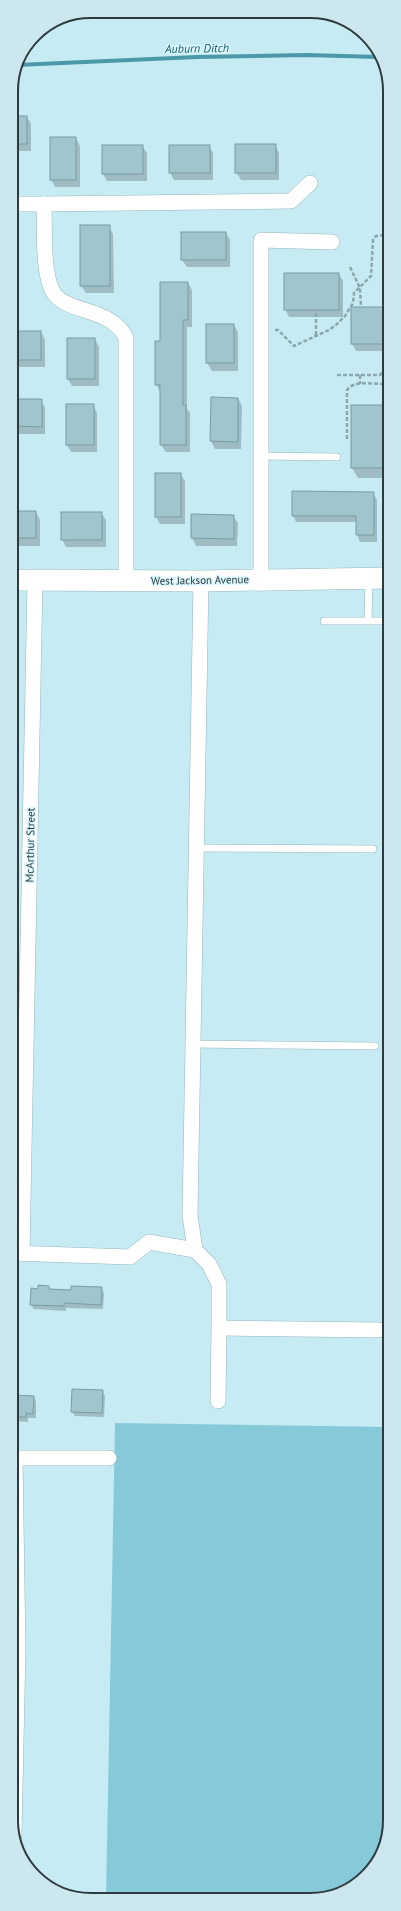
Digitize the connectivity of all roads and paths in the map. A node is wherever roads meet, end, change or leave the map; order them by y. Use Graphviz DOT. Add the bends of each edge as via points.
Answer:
graph roads {
  1 [pos="310,183"];
  2 [pos="18,204"];
  3 [pos="44,204"];
  4 [pos="383,235"];
  5 [pos="332,242"];
  6 [pos="350,266"];
  7 [pos="360,288"];
  8 [pos="361,307"];
  9 [pos="316,310"];
  10 [pos="261,328"];
  11 [pos="316,335"];
  12 [pos="383,371"];
  13 [pos="337,375"];
  14 [pos="360,375"];
  15 [pos="360,384"];
  16 [pos="383,384"];
  17 [pos="347,439"];
  18 [pos="260,456"];
  19 [pos="337,457"];
  20 [pos="369,578"];
  21 [pos="383,578"];
  22 [pos="260,579"];
  23 [pos="18,580"];
  24 [pos="35,580"];
  25 [pos="126,580"];
  26 [pos="201,581"];
  27 [pos="324,621"];
  28 [pos="368,621"];
  29 [pos="383,622"];
  30 [pos="196,848"];
  31 [pos="373,849"];
  32 [pos="192,1044"];
  33 [pos="375,1046"];
  34 [pos="18,1216"];
  35 [pos="195,1250"];
  36 [pos="18,1253"];
  37 [pos="219,1328"];
  38 [pos="379,1330"];
  39 [pos="218,1401"];
  40 [pos="18,1458"];
  41 [pos="109,1458"];
  1 -- 3 [label="street" via="291,201"];
  2 -- 3 [label="street"];
  3 -- 25 [label="street" via="47,276 53,293 62,301 110,320 122,329 126,338"];
  4 -- 7 [label="path" via="376,236 373,240 371,276"];
  5 -- 10 [label="street" via="261,240"];
  6 -- 7 [label="path"];
  7 -- 8 [label="path"];
  7 -- 11 [label="path" via="354,293 345,316 329,330"];
  9 -- 11 [label="path"];
  10 -- 11 [label="path" via="278,330 294,346"];
  10 -- 18 [label="street"];
  12 -- 14 [label="path" via="380,375"];
  13 -- 14 [label="path"];
  14 -- 15 [label="path"];
  15 -- 16 [label="path"];
  15 -- 17 [label="path" via="350,386 347,390"];
  18 -- 19 [label="lane"];
  18 -- 22 [label="street"];
  20 -- 21 [label="street, West Jackson Avenue"];
  20 -- 22 [label="street, West Jackson Avenue"];
  20 -- 28 [label="lane"];
  22 -- 26 [label="street, West Jackson Avenue"];
  23 -- 24 [label="street, West Jackson Avenue"];
  24 -- 25 [label="street, West Jackson Avenue"];
  24 -- 34 [label="street, McArthur Street"];
  25 -- 26 [label="street, West Jackson Avenue"];
  26 -- 30 [label="street"];
  27 -- 28 [label="lane"];
  28 -- 29 [label="lane"];
  30 -- 31 [label="lane"];
  30 -- 32 [label="street"];
  32 -- 33 [label="lane"];
  32 -- 35 [label="street" via="190,1215"];
  35 -- 36 [label="street" via="149,1242 130,1257"];
  35 -- 37 [label="street" via="209,1264 219,1284"];
  37 -- 38 [label="street"];
  37 -- 39 [label="street"];
  40 -- 41 [label="street"];
}
